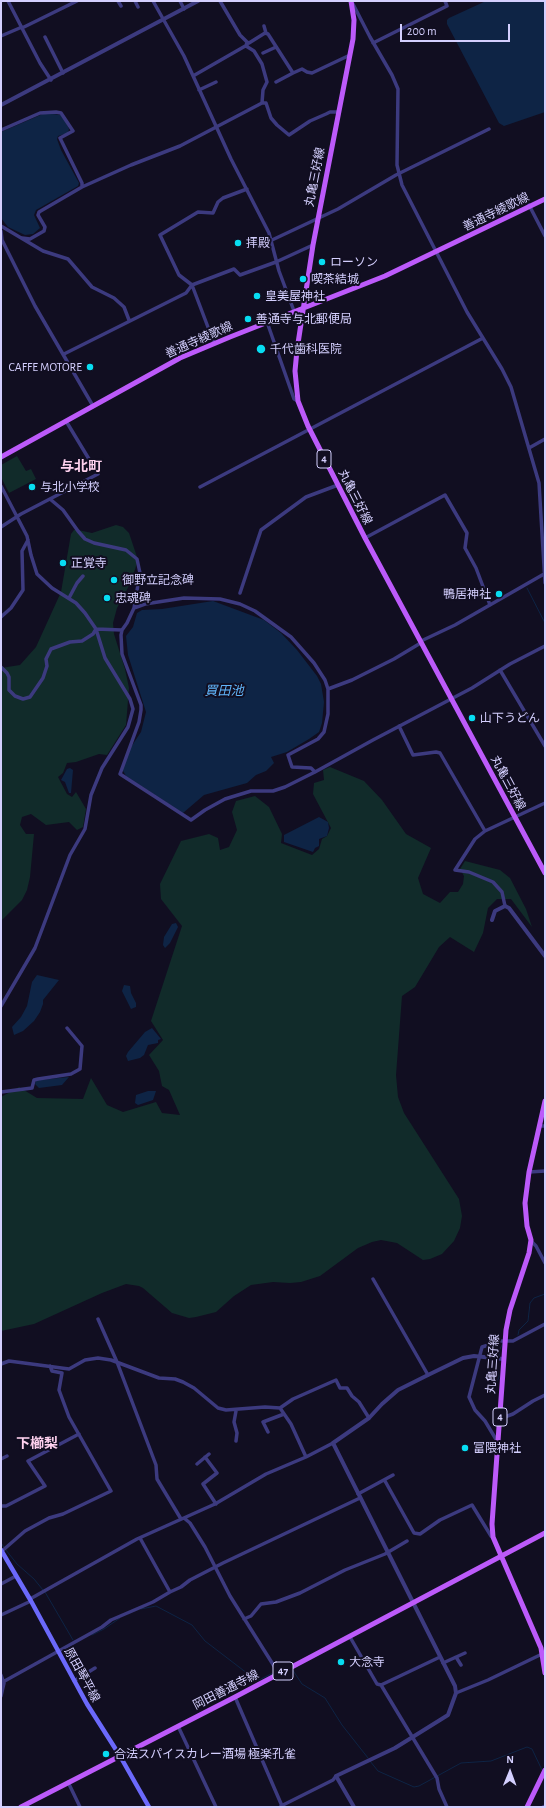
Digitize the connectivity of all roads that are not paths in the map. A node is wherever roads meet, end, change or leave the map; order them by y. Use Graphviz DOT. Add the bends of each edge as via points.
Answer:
graph roads {
  1 [pos="8,1"];
  2 [pos="77,1"];
  3 [pos="118,1"];
  4 [pos="135,1"];
  5 [pos="153,1"];
  6 [pos="180,1"];
  7 [pos="198,1"];
  8 [pos="220,1"];
  9 [pos="351,1"];
  10 [pos="445,1"];
  11 [pos="121,6"];
  12 [pos="138,6"];
  13 [pos="184,9"];
  14 [pos="163,19"];
  15 [pos="264,26"];
  16 [pos="22,28"];
  17 [pos="267,33"];
  18 [pos="1,36"];
  19 [pos="45,37"];
  20 [pos="373,43"];
  21 [pos="246,44"];
  22 [pos="276,46"];
  23 [pos="263,53"];
  24 [pos="350,55"];
  25 [pos="63,73"];
  26 [pos="293,73"];
  27 [pos="193,76"];
  28 [pos="51,80"];
  29 [pos="216,82"];
  30 [pos="276,82"];
  31 [pos="199,90"];
  32 [pos="262,103"];
  33 [pos="1,105"];
  34 [pos="339,112"];
  35 [pos="216,127"];
  36 [pos="489,129"];
  37 [pos="1,130"];
  38 [pos="398,175"];
  39 [pos="82,187"];
  40 [pos="247,189"];
  41 [pos="545,199"];
  42 [pos="529,206"];
  43 [pos="318,218"];
  44 [pos="1,226"];
  45 [pos="1,231"];
  46 [pos="545,236"];
  47 [pos="22,238"];
  48 [pos="272,240"];
  49 [pos="2,241"];
  50 [pos="313,245"];
  51 [pos="437,252"];
  52 [pos="276,262"];
  53 [pos="192,285"];
  54 [pos="304,307"];
  55 [pos="294,311"];
  56 [pos="129,320"];
  57 [pos="267,322"];
  58 [pos="483,338"];
  59 [pos="214,343"];
  60 [pos="64,354"];
  61 [pos="298,401"];
  62 [pos="93,406"];
  63 [pos="66,421"];
  64 [pos="309,429"];
  65 [pos="545,439"];
  66 [pos="529,448"];
  67 [pos="1,457"];
  68 [pos="338,485"];
  69 [pos="1,486"];
  70 [pos="200,487"];
  71 [pos="50,499"];
  72 [pos="18,517"];
  73 [pos="1,527"];
  74 [pos="365,538"];
  75 [pos="28,539"];
  76 [pos="544,568"];
  77 [pos="544,574"];
  78 [pos="83,576"];
  79 [pos="545,583"];
  80 [pos="240,592"];
  81 [pos="69,598"];
  82 [pos="490,605"];
  83 [pos="134,608"];
  84 [pos="1,617"];
  85 [pos="96,629"];
  86 [pos="122,630"];
  87 [pos="420,640"];
  88 [pos="545,646"];
  89 [pos="1,667"];
  90 [pos="500,670"];
  91 [pos="328,689"];
  92 [pos="452,699"];
  93 [pos="399,726"];
  94 [pos="545,746"];
  95 [pos="315,772"];
  96 [pos="545,803"];
  97 [pos="515,817"];
  98 [pos="485,831"];
  99 [pos="545,873"];
  100 [pos="506,906"];
  101 [pos="492,920"];
  102 [pos="545,956"];
  103 [pos="1,1006"];
  104 [pos="67,1028"];
  105 [pos="1,1092"];
  106 [pos="545,1101"];
  107 [pos="539,1126"];
  108 [pos="545,1126"];
  109 [pos="545,1171"];
  110 [pos="529,1172"];
  111 [pos="530,1240"];
  112 [pos="545,1264"];
  113 [pos="373,1279"];
  114 [pos="98,1319"];
  115 [pos="545,1324"];
  116 [pos="505,1340"];
  117 [pos="480,1357"];
  118 [pos="500,1359"];
  119 [pos="117,1362"];
  120 [pos="1,1364"];
  121 [pos="50,1366"];
  122 [pos="428,1375"];
  123 [pos="545,1395"];
  124 [pos="280,1408"];
  125 [pos="236,1411"];
  126 [pos="284,1414"];
  127 [pos="369,1418"];
  128 [pos="499,1419"];
  129 [pos="268,1432"];
  130 [pos="79,1434"];
  131 [pos="236,1441"];
  132 [pos="498,1442"];
  133 [pos="333,1443"];
  134 [pos="209,1454"];
  135 [pos="7,1456"];
  136 [pos="205,1457"];
  137 [pos="306,1457"];
  138 [pos="1,1459"];
  139 [pos="197,1464"];
  140 [pos="393,1475"];
  141 [pos="385,1481"];
  142 [pos="359,1496"];
  143 [pos="216,1504"];
  144 [pos="1,1506"];
  145 [pos="183,1519"];
  146 [pos="545,1533"];
  147 [pos="493,1537"];
  148 [pos="140,1538"];
  149 [pos="407,1541"];
  150 [pos="3,1550"];
  151 [pos="388,1552"];
  152 [pos="501,1556"];
  153 [pos="216,1567"];
  154 [pos="16,1576"];
  155 [pos="1,1584"];
  156 [pos="170,1592"];
  157 [pos="31,1600"];
  158 [pos="413,1603"];
  159 [pos="1,1616"];
  160 [pos="244,1619"];
  161 [pos="350,1637"];
  162 [pos="58,1652"];
  163 [pos="465,1653"];
  164 [pos="542,1654"];
  165 [pos="440,1657"];
  166 [pos="456,1657"];
  167 [pos="443,1663"];
  168 [pos="461,1665"];
  169 [pos="93,1671"];
  170 [pos="278,1672"];
  171 [pos="545,1673"];
  172 [pos="1,1675"];
  173 [pos="74,1681"];
  174 [pos="2,1682"];
  175 [pos="381,1686"];
  176 [pos="456,1693"];
  177 [pos="1,1696"];
  178 [pos="235,1697"];
  179 [pos="178,1726"];
  180 [pos="412,1738"];
  181 [pos="120,1756"];
  182 [pos="545,1770"];
  183 [pos="336,1776"];
  184 [pos="68,1782"];
  185 [pos="281,1806"];
  186 [pos="20,1807"];
  187 [pos="80,1807"];
  188 [pos="148,1807"];
  189 [pos="216,1807"];
  190 [pos="354,1807"];
  191 [pos="447,1807"];
  192 [pos="527,1807"];
  1 -- 16 [label="street"];
  2 -- 16 [label="street"];
  3 -- 11 [label="street"];
  4 -- 12 [label="street"];
  5 -- 14 [label="street"];
  6 -- 13 [label="street"];
  7 -- 13 [label="street"];
  8 -- 21 [label="street"];
  9 -- 20 [label="street"];
  9 -- 24 [label="main road, 丸亀三好線 / 4" via="354,29"];
  10 -- 20 [label="street" via="447,6"];
  13 -- 14 [label="street"];
  14 -- 25 [label="street"];
  14 -- 27 [label="street"];
  15 -- 17 [label="street"];
  16 -- 18 [label="street"];
  16 -- 28 [label="street"];
  17 -- 21 [label="street"];
  17 -- 22 [label="street"];
  19 -- 25 [label="street"];
  20 -- 38 [label="street" via="398,89"];
  21 -- 27 [label="street"];
  21 -- 32 [label="street" via="254,51 266,73 267,82 263,90"];
  22 -- 23 [label="street"];
  22 -- 26 [label="street"];
  24 -- 26 [label="street" via="312,74 302,69"];
  24 -- 34 [label="main road, 丸亀三好線 / 4"];
  25 -- 28 [label="street"];
  26 -- 30 [label="street"];
  27 -- 31 [label="street"];
  28 -- 33 [label="street"];
  29 -- 31 [label="street"];
  31 -- 35 [label="street"];
  32 -- 34 [label="street" via="266,103 271,118 289,135 321,116"];
  32 -- 35 [label="street"];
  34 -- 43 [label="main road, 丸亀三好線 / 4"];
  35 -- 39 [label="street" via="180,146"];
  35 -- 40 [label="street"];
  36 -- 38 [label="street"];
  37 -- 39 [label="street" via="40,113 61,113 73,130 60,138"];
  38 -- 43 [label="street"];
  38 -- 51 [label="street"];
  39 -- 47 [label="street" via="39,212 44,231 30,238"];
  40 -- 48 [label="street"];
  40 -- 53 [label="street" via="223,198 213,213 198,212 160,235 179,275"];
  41 -- 42 [label="main road, 善通寺綾歌線"];
  42 -- 46 [label="street"];
  42 -- 51 [label="main road, 善通寺綾歌線"];
  43 -- 48 [label="street"];
  43 -- 50 [label="main road, 丸亀三好線 / 4"];
  44 -- 47 [label="street"];
  45 -- 49 [label="street"];
  47 -- 56 [label="street" via="42,251 68,259 92,287 114,298 124,307"];
  48 -- 52 [label="street"];
  49 -- 60 [label="street" via="35,306"];
  50 -- 52 [label="street"];
  50 -- 54 [label="main road, 丸亀三好線 / 4"];
  51 -- 54 [label="main road, 善通寺綾歌線" via="385,276"];
  51 -- 58 [label="street"];
  52 -- 53 [label="street" via="240,275 234,269"];
  52 -- 55 [label="street"];
  53 -- 56 [label="street" via="186,293"];
  53 -- 59 [label="street"];
  54 -- 55 [label="main road, 善通寺綾歌線"];
  54 -- 61 [label="main road, 丸亀三好線 / 4" via="295,371"];
  55 -- 57 [label="main road, 善通寺綾歌線"];
  56 -- 60 [label="street"];
  57 -- 59 [label="main road, 善通寺綾歌線"];
  57 -- 61 [label="street" via="294,399"];
  58 -- 64 [label="street"];
  58 -- 66 [label="street" via="507,377"];
  59 -- 62 [label="main road, 善通寺綾歌線" via="180,358"];
  60 -- 62 [label="street"];
  61 -- 64 [label="main road, 丸亀三好線 / 4"];
  62 -- 63 [label="main road, 善通寺綾歌線"];
  63 -- 67 [label="main road, 善通寺綾歌線"];
  63 -- 71 [label="street" via="98,474"];
  64 -- 68 [label="main road, 丸亀三好線 / 4"];
  64 -- 70 [label="street"];
  65 -- 66 [label="street"];
  66 -- 76 [label="street" via="539,483"];
  68 -- 74 [label="main road, 丸亀三好線 / 4"];
  68 -- 80 [label="street" via="306,497 261,530"];
  69 -- 72 [label="street"];
  71 -- 72 [label="street"];
  71 -- 83 [label="street" via="63,510 85,539 126,550 136,557 140,574"];
  72 -- 73 [label="street"];
  72 -- 75 [label="street"];
  74 -- 82 [label="street" via="445,495 467,533 465,548 476,568"];
  74 -- 87 [label="main road, 丸亀三好線 / 4"];
  75 -- 81 [label="street" via="38,574 52,588"];
  75 -- 84 [label="street" via="22,551 23,590 11,608"];
  76 -- 77 [label="street"];
  77 -- 79 [label="street"];
  77 -- 82 [label="street"];
  78 -- 81 [label="street"];
  81 -- 85 [label="street"];
  82 -- 87 [label="street"];
  83 -- 86 [label="street"];
  83 -- 91 [label="street" via="144,604 196,597 240,604 267,618 291,637 314,663"];
  85 -- 86 [label="street"];
  85 -- 89 [label="street" via="82,642 70,642 51,649 46,659 47,666 43,678 30,697 22,699 9,690 9,677"];
  85 -- 103 [label="street" via="105,658 131,702 133,714 102,768 91,795 85,829 70,855 35,948"];
  86 -- 95 [label="street" via="122,654 141,710 139,722 120,770 122,775 191,820 225,800 251,791 273,791"];
  87 -- 91 [label="street" via="419,644 394,659"];
  87 -- 92 [label="main road, 丸亀三好線 / 4"];
  88 -- 90 [label="street"];
  90 -- 92 [label="street"];
  90 -- 94 [label="street"];
  91 -- 95 [label="street" via="328,714 324,732 318,739 288,755 292,767 311,768"];
  92 -- 93 [label="street"];
  92 -- 97 [label="main road, 丸亀三好線 / 4"];
  93 -- 95 [label="street"];
  93 -- 98 [label="street" via="413,755 440,753"];
  96 -- 97 [label="street"];
  97 -- 98 [label="street"];
  97 -- 99 [label="main road, 丸亀三好線 / 4"];
  98 -- 100 [label="street" via="475,839 454,870 468,872 493,882 502,892"];
  100 -- 101 [label="street" via="495,911"];
  100 -- 102 [label="street" via="511,909"];
  104 -- 105 [label="street" via="82,1046 80,1069 71,1074 38,1078 34,1080 32,1088"];
  106 -- 107 [label="main road, 丸亀三好線 / 4"];
  107 -- 108 [label="street"];
  107 -- 110 [label="main road, 丸亀三好線 / 4"];
  109 -- 110 [label="street"];
  110 -- 111 [label="main road, 丸亀三好線 / 4" via="525,1210"];
  111 -- 112 [label="street"];
  111 -- 116 [label="main road, 丸亀三好線 / 4" via="529,1253 507,1320"];
  113 -- 122 [label="street"];
  114 -- 119 [label="street"];
  115 -- 116 [label="street" via="513,1341"];
  116 -- 117 [label="street" via="485,1345"];
  116 -- 118 [label="main road, 丸亀三好線 / 4"];
  117 -- 118 [label="street"];
  117 -- 122 [label="street" via="463,1358"];
  117 -- 132 [label="street" via="468,1397"];
  118 -- 128 [label="main road, 丸亀三好線 / 4"];
  119 -- 121 [label="street" via="98,1358 85,1360 69,1369"];
  119 -- 125 [label="street" via="159,1378 183,1382 218,1408"];
  119 -- 145 [label="street" via="156,1465 157,1479"];
  120 -- 121 [label="street" via="9,1361"];
  121 -- 130 [label="street" via="52,1371 62,1373 59,1390 69,1417"];
  122 -- 127 [label="street" via="398,1390"];
  123 -- 128 [label="street" via="513,1414"];
  124 -- 125 [label="street" via="265,1407"];
  124 -- 126 [label="street"];
  124 -- 127 [label="street" via="293,1399 336,1380 340,1388 347,1388 360,1402"];
  125 -- 131 [label="street"];
  126 -- 129 [label="street" via="263,1422"];
  126 -- 137 [label="street"];
  127 -- 133 [label="street"];
  128 -- 132 [label="main road, 丸亀三好線 / 4"];
  130 -- 144 [label="street" via="28,1461 44,1486 6,1506"];
  130 -- 150 [label="street" via="111,1491 37,1524 14,1539"];
  132 -- 147 [label="main road, 丸亀三好線 / 4" via="492,1515"];
  133 -- 137 [label="street"];
  133 -- 142 [label="street"];
  134 -- 136 [label="street"];
  135 -- 138 [label="street"];
  136 -- 139 [label="street"];
  136 -- 143 [label="street" via="209,1466 217,1473 211,1476 202,1488"];
  137 -- 143 [label="street" via="266,1474"];
  140 -- 141 [label="street"];
  141 -- 142 [label="street"];
  141 -- 147 [label="street" via="414,1533 420,1534 440,1520 472,1505"];
  142 -- 151 [label="street"];
  142 -- 153 [label="street"];
  143 -- 145 [label="street"];
  145 -- 148 [label="street"];
  145 -- 153 [label="street" via="190,1523"];
  146 -- 152 [label="main road, 岡田善通寺線 / 47"];
  147 -- 152 [label="main road, 丸亀三好線 / 4"];
  148 -- 156 [label="street"];
  148 -- 157 [label="street"];
  149 -- 151 [label="street"];
  150 -- 154 [label="main road, 原田琴平線"];
  151 -- 158 [label="street"];
  151 -- 160 [label="street" via="300,1593 276,1602 261,1604 251,1616"];
  152 -- 158 [label="main road, 岡田善通寺線 / 47"];
  152 -- 164 [label="main road, 丸亀三好線 / 4"];
  153 -- 156 [label="street"];
  153 -- 160 [label="street"];
  154 -- 155 [label="street"];
  154 -- 157 [label="main road, 原田琴平線"];
  156 -- 162 [label="street" via="111,1620"];
  157 -- 159 [label="street"];
  157 -- 162 [label="main road, 原田琴平線"];
  158 -- 161 [label="main road, 岡田善通寺線 / 47"];
  158 -- 165 [label="street"];
  160 -- 170 [label="street"];
  161 -- 170 [label="main road, 岡田善通寺線 / 47"];
  161 -- 175 [label="street" via="377,1684"];
  162 -- 173 [label="main road, 原田琴平線"];
  162 -- 174 [label="street"];
  163 -- 166 [label="street"];
  164 -- 171 [label="main road, 丸亀三好線 / 4"];
  164 -- 176 [label="street"];
  165 -- 167 [label="street"];
  165 -- 175 [label="street"];
  166 -- 167 [label="street"];
  166 -- 168 [label="street"];
  167 -- 176 [label="street"];
  169 -- 173 [label="street"];
  170 -- 178 [label="main road, 岡田善通寺線 / 47"];
  172 -- 174 [label="street"];
  173 -- 181 [label="main road, 原田琴平線"];
  174 -- 177 [label="street"];
  175 -- 180 [label="street"];
  176 -- 180 [label="street" via="448,1715"];
  178 -- 179 [label="main road, 岡田善通寺線 / 47"];
  178 -- 185 [label="street"];
  179 -- 181 [label="main road, 岡田善通寺線 / 47"];
  179 -- 189 [label="street"];
  180 -- 183 [label="street"];
  180 -- 191 [label="street" via="437,1778"];
  181 -- 184 [label="main road, 岡田善通寺線 / 47"];
  181 -- 188 [label="main road, 原田琴平線"];
  182 -- 192 [label="main road"];
  183 -- 185 [label="street" via="333,1780"];
  183 -- 190 [label="street"];
  184 -- 186 [label="main road, 岡田善通寺線 / 47"];
  184 -- 187 [label="street"];
}
